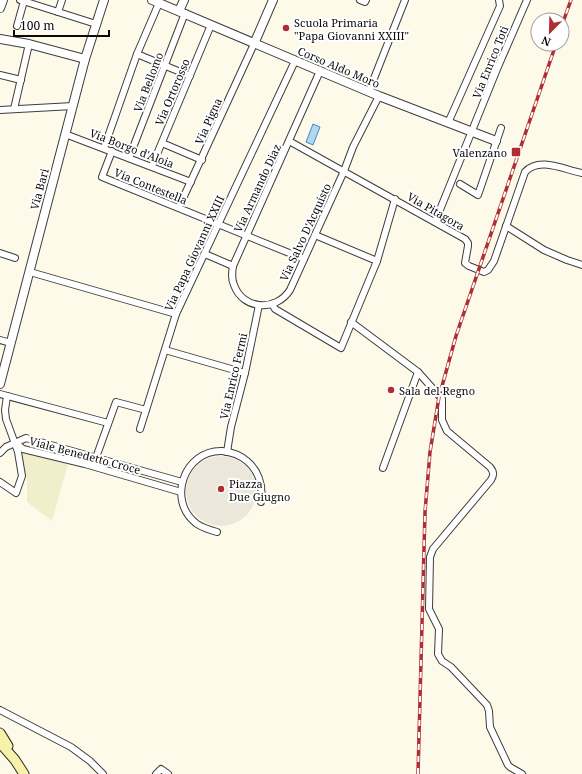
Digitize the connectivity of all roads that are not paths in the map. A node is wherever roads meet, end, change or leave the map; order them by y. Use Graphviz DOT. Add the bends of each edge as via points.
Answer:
graph roads {
  1 [pos="3,0"];
  2 [pos="62,0"];
  3 [pos="104,0"];
  4 [pos="184,0"];
  5 [pos="273,0"];
  6 [pos="360,0"];
  7 [pos="366,0"];
  8 [pos="404,0"];
  9 [pos="499,0"];
  10 [pos="527,0"];
  11 [pos="27,1"];
  12 [pos="161,2"];
  13 [pos="0,8"];
  14 [pos="58,12"];
  15 [pos="182,12"];
  16 [pos="96,24"];
  17 [pos="212,25"];
  18 [pos="17,26"];
  19 [pos="0,39"];
  20 [pos="29,44"];
  21 [pos="254,44"];
  22 [pos="137,54"];
  23 [pos="85,59"];
  24 [pos="295,60"];
  25 [pos="166,66"];
  26 [pos="320,71"];
  27 [pos="0,75"];
  28 [pos="190,76"];
  29 [pos="21,80"];
  30 [pos="369,91"];
  31 [pos="379,96"];
  32 [pos="73,106"];
  33 [pos="14,109"];
  34 [pos="0,110"];
  35 [pos="448,123"];
  36 [pos="501,128"];
  37 [pos="472,132"];
  38 [pos="65,134"];
  39 [pos="289,141"];
  40 [pos="496,141"];
  41 [pos="162,143"];
  42 [pos="104,148"];
  43 [pos="112,151"];
  44 [pos="129,158"];
  45 [pos="202,160"];
  46 [pos="152,166"];
  47 [pos="344,172"];
  48 [pos="582,173"];
  49 [pos="191,182"];
  50 [pos="460,184"];
  51 [pos="395,199"];
  52 [pos="179,207"];
  53 [pos="435,222"];
  54 [pos="219,224"];
  55 [pos="506,226"];
  56 [pos="246,235"];
  57 [pos="315,235"];
  58 [pos="0,253"];
  59 [pos="205,254"];
  60 [pos="16,258"];
  61 [pos="304,259"];
  62 [pos="377,261"];
  63 [pos="582,265"];
  64 [pos="233,266"];
  65 [pos="30,272"];
  66 [pos="272,304"];
  67 [pos="259,305"];
  68 [pos="176,314"];
  69 [pos="351,322"];
  70 [pos="0,340"];
  71 [pos="11,343"];
  72 [pos="165,350"];
  73 [pos="418,372"];
  74 [pos="245,373"];
  75 [pos="0,384"];
  76 [pos="0,394"];
  77 [pos="7,396"];
  78 [pos="146,410"];
  79 [pos="108,423"];
  80 [pos="140,429"];
  81 [pos="15,442"];
  82 [pos="227,452"];
  83 [pos="0,453"];
  84 [pos="96,458"];
  85 [pos="93,466"];
  86 [pos="383,468"];
  87 [pos="0,482"];
  88 [pos="182,482"];
  89 [pos="181,492"];
  90 [pos="260,502"];
  91 [pos="217,532"];
  92 [pos="0,710"];
  93 [pos="0,732"];
  94 [pos="0,743"];
  95 [pos="15,760"];
  96 [pos="24,774"];
  97 [pos="103,774"];
  98 [pos="156,774"];
  99 [pos="168,774"];
  100 [pos="522,774"];
  1 -- 13 [label="street"];
  2 -- 14 [label="street"];
  3 -- 16 [label="street, Via Bari"];
  4 -- 15 [label="street"];
  5 -- 21 [label="street"];
  6 -- 7 [label="street"];
  8 -- 30 [label="street"];
  9 -- 35 [label="street" via="500,6"];
  10 -- 37 [label="street, Via Enrico Toti"];
  11 -- 14 [label="street"];
  11 -- 18 [label="street"];
  12 -- 15 [label="street, Corso Aldo Moro"];
  12 -- 22 [label="street"];
  14 -- 16 [label="street"];
  15 -- 17 [label="street, Corso Aldo Moro"];
  15 -- 25 [label="street, Via Bellomo"];
  16 -- 23 [label="street, Via Bari"];
  17 -- 21 [label="street, Corso Aldo Moro"];
  17 -- 28 [label="street, Via Ortorosso"];
  19 -- 20 [label="street"];
  20 -- 23 [label="street"];
  20 -- 29 [label="street"];
  21 -- 24 [label="street, Corso Aldo Moro"];
  21 -- 45 [label="street, Via Pigna"];
  22 -- 25 [label="street"];
  22 -- 42 [label="street"];
  23 -- 32 [label="street, Via Bari"];
  24 -- 26 [label="street, Corso Aldo Moro"];
  24 -- 54 [label="street, Via Papa Giovanni XXIII"];
  25 -- 28 [label="street"];
  25 -- 44 [label="street, Via Bellomo"];
  26 -- 30 [label="street, Corso Aldo Moro"];
  26 -- 39 [label="street, Via Armando Diaz"];
  27 -- 29 [label="street"];
  28 -- 41 [label="street, Via Ortorosso"];
  29 -- 33 [label="street"];
  30 -- 31 [label="street, Corso Aldo Moro"];
  31 -- 35 [label="street, Corso Aldo Moro"];
  31 -- 47 [label="street, Via Salvo D'Acquisto" via="353,147"];
  32 -- 33 [label="street"];
  32 -- 38 [label="street, Via Bari"];
  33 -- 34 [label="street"];
  35 -- 37 [label="street, Corso Aldo Moro"];
  36 -- 40 [label="street"];
  37 -- 40 [label="street, Corso Aldo Moro"];
  37 -- 53 [label="street, Via Enrico Toti"];
  38 -- 42 [label="street, Via Borgo d'Aloia"];
  38 -- 65 [label="street, Via Bari"];
  39 -- 47 [label="street, Via Pitagora"];
  39 -- 56 [label="street, Via Armando Diaz"];
  40 -- 50 [label="street" via="478,195"];
  41 -- 45 [label="street"];
  41 -- 46 [label="street, Via Ortorosso"];
  42 -- 43 [label="street, Via Borgo d'Aloia"];
  43 -- 44 [label="street, Via Borgo d'Aloia"];
  43 -- 52 [label="street, Via Contestella" via="102,177"];
  44 -- 46 [label="street, Via Borgo d'Aloia"];
  45 -- 49 [label="street, Via Pigna"];
  46 -- 49 [label="street, Via Borgo d'Aloia"];
  47 -- 51 [label="street, Via Pitagora"];
  47 -- 57 [label="street, Via Salvo D'Acquisto"];
  48 -- 55 [label="street" via="545,165 529,167"];
  49 -- 52 [label="street, Via Pigna"];
  51 -- 53 [label="street, Via Pitagora"];
  51 -- 62 [label="street"];
  52 -- 54 [label="street, Via Contestella"];
  53 -- 55 [label="street, Via Pitagora" via="466,241 468,246 465,263 484,272 491,267"];
  54 -- 56 [label="street, Via Contestella"];
  54 -- 59 [label="street, Via Papa Giovanni XXIII"];
  55 -- 63 [label="street" via="544,250"];
  56 -- 61 [label="street"];
  56 -- 64 [label="street, Via Armando Diaz"];
  57 -- 61 [label="street, Via Salvo D'Acquisto"];
  57 -- 62 [label="street"];
  58 -- 60 [label="street"];
  59 -- 64 [label="street"];
  59 -- 68 [label="street, Via Papa Giovanni XXIII"];
  61 -- 66 [label="street, Via Salvo D'Acquisto" via="287,295"];
  62 -- 69 [label="street"];
  64 -- 67 [label="street, Via Armando Diaz" via="234,285 239,294"];
  65 -- 68 [label="street"];
  65 -- 71 [label="street, Via Bari"];
  66 -- 67 [label="street"];
  66 -- 69 [label="street" via="275,309 341,348"];
  67 -- 74 [label="street, Via Enrico Fermi"];
  68 -- 72 [label="street, Via Papa Giovanni XXIII"];
  69 -- 73 [label="street"];
  70 -- 71 [label="street"];
  71 -- 75 [label="street, Via Bari"];
  72 -- 74 [label="street"];
  72 -- 78 [label="street, Via Papa Giovanni XXIII"];
  73 -- 86 [label="street"];
  73 -- 100 [label="street" via="442,400 442,420 447,431 493,472 491,480 431,552 428,609 438,629 438,654 487,705 490,727 508,765"];
  74 -- 82 [label="street, Via Enrico Fermi"];
  76 -- 77 [label="street"];
  77 -- 79 [label="street"];
  77 -- 81 [label="street" via="6,419"];
  78 -- 79 [label="street" via="116,402"];
  78 -- 80 [label="street, Via Papa Giovanni XXIII"];
  79 -- 84 [label="street"];
  81 -- 83 [label="street"];
  81 -- 84 [label="street, Viale Benedetto Croce" via="26,438"];
  81 -- 85 [label="street, Viale Benedetto Croce" via="23,449"];
  81 -- 87 [label="street" via="22,476 16,493"];
  82 -- 88 [label="street" via="212,452 198,459 187,471"];
  82 -- 90 [label="street" via="245,459 255,469 261,486"];
  84 -- 85 [label="street"];
  84 -- 88 [label="street, Viale Benedetto Croce"];
  85 -- 89 [label="street, Viale Benedetto Croce"];
  88 -- 89 [label="street"];
  89 -- 91 [label="street" via="182,502 190,517 196,523"];
  92 -- 97 [label="street" via="71,747"];
  93 -- 95 [label="main road"];
  94 -- 95 [label="main road"];
  95 -- 96 [label="main road"];
  98 -- 99 [label="street" via="161,769"];
}
